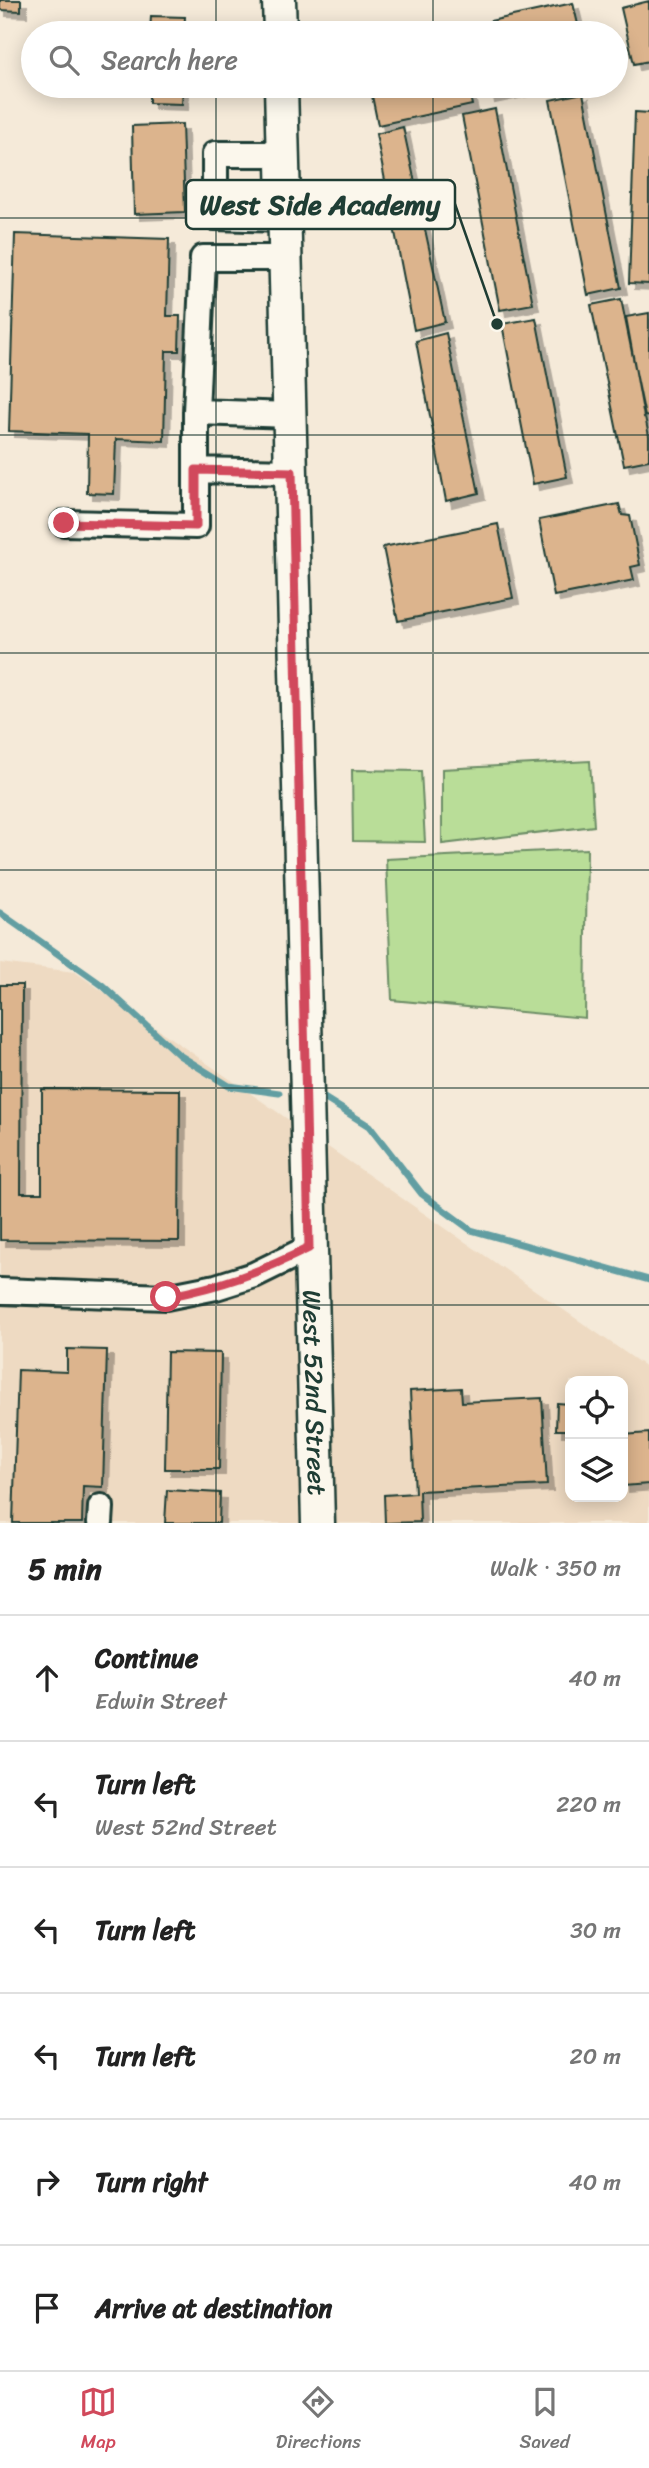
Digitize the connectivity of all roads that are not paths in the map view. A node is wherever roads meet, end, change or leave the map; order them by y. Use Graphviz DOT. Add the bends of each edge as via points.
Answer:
graph roads {
  1 [pos="279,0"];
  2 [pos="280,21"];
  3 [pos="281,98"];
  4 [pos="283,154"];
  5 [pos="285,219"];
  6 [pos="287,258"];
  7 [pos="196,412"];
  8 [pos="291,415"];
  9 [pos="196,470"];
  10 [pos="292,472"];
  11 [pos="64,523"];
  12 [pos="309,1248"];
  13 [pos="0,1291"];
  14 [pos="317,1523"];
  1 -- 2 [label="main road"];
  3 -- 4 [label="main road, West 52nd Street"];
  4 -- 5 [label="main road, West 52nd Street"];
  4 -- 5 [label="street" via="215,154 215,216"];
  5 -- 6 [label="main road, West 52nd Street"];
  6 -- 7 [label="street" via="203,258"];
  6 -- 8 [label="main road, West 52nd Street"];
  7 -- 8 [label="street"];
  7 -- 9 [label="street"];
  8 -- 10 [label="main road, West 52nd Street"];
  9 -- 10 [label="street"];
  9 -- 11 [label="street" via="196,526"];
  10 -- 12 [label="main road, West 52nd Street"];
  12 -- 13 [label="street" via="254,1275 166,1297"];
  12 -- 14 [label="main road, West 52nd Street"];
}
